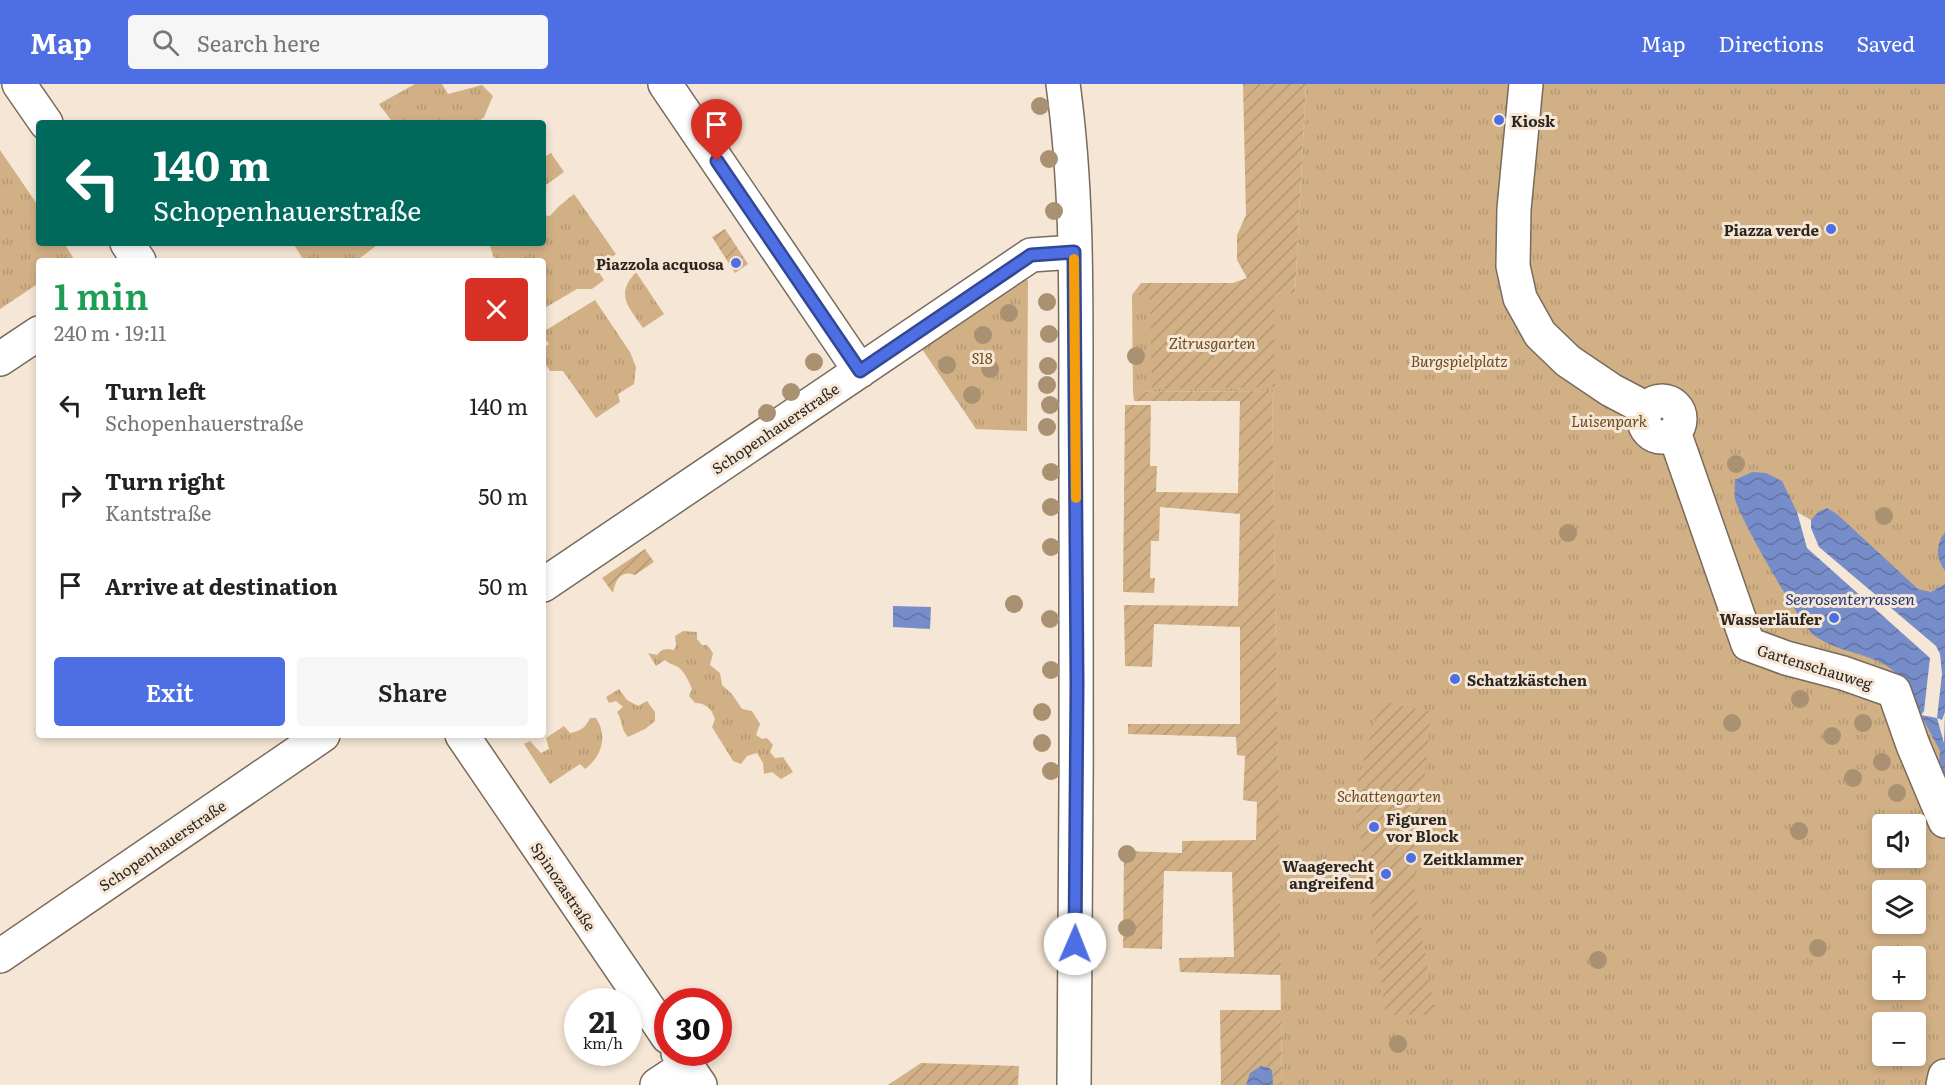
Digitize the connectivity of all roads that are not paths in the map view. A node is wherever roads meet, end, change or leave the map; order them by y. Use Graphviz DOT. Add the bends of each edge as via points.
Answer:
graph roads {
  1 [pos="19,84"];
  2 [pos="665,84"];
  3 [pos="1064,84"];
  4 [pos="1526,84"];
  5 [pos="44,120"];
  6 [pos="1074,252"];
  7 [pos="36,335"];
  8 [pos="0,359"];
  9 [pos="860,371"];
  10 [pos="546,583"];
  11 [pos="319,738"];
  12 [pos="464,738"];
  13 [pos="1945,821"];
  14 [pos="0,956"];
  15 [pos="654,1016"];
  16 [pos="688,1068"];
  17 [pos="1945,1076"];
  18 [pos="657,1085"];
  19 [pos="1074,1085"];
  20 [pos="1943,1085"];
  1 -- 5 [label="street"];
  2 -- 9 [label="street"];
  3 -- 6 [label="street"];
  4 -- 13 [label="street, Gartenschauweg" via="1514,209 1514,266 1520,298 1540,333 1568,361 1647,409 1660,401 1675,407 1680,422 1674,432 1748,644 1894,691"];
  6 -- 9 [label="street, Schopenhauerstraße" via="1031,255"];
  6 -- 19 [label="street"];
  7 -- 8 [label="street"];
  9 -- 10 [label="street, Schopenhauerstraße"];
  11 -- 14 [label="street, Schopenhauerstraße"];
  12 -- 15 [label="street, Spinozastraße"];
  16 -- 18 [label="street"];
  17 -- 20 [label="street"];
}
